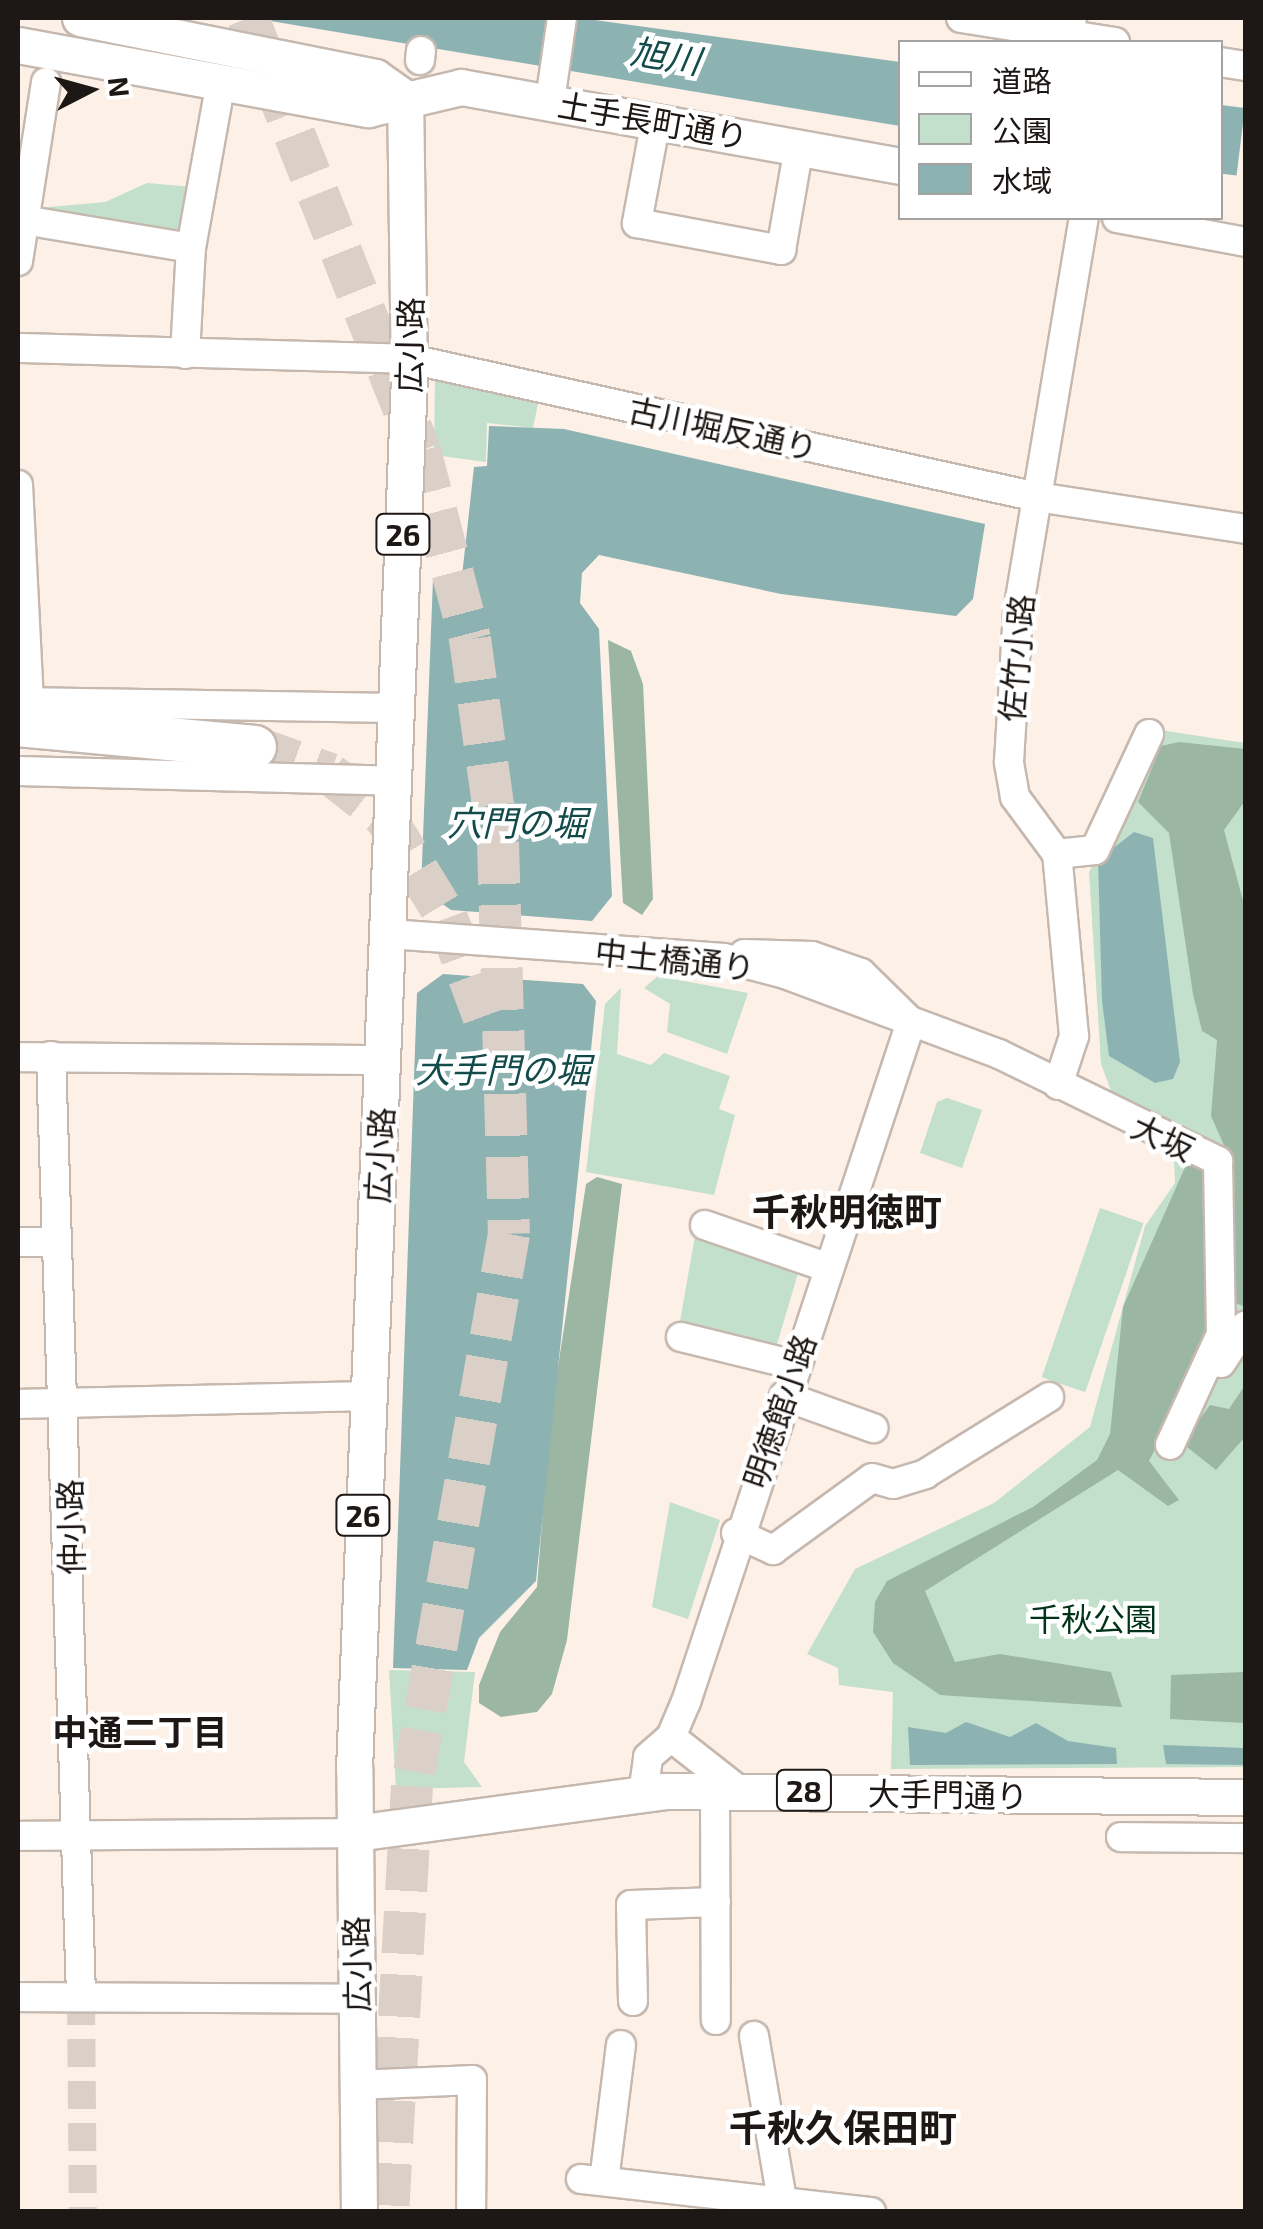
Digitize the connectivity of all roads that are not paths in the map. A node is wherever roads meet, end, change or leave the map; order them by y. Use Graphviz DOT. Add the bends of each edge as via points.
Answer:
graph roads {
  1 [pos="88,18"];
  2 [pos="562,18"];
  3 [pos="961,18"];
  4 [pos="1066,32"];
  5 [pos="1105,40"];
  6 [pos="18,45"];
  7 [pos="86,57"];
  8 [pos="46,82"];
  9 [pos="221,82"];
  10 [pos="551,88"];
  11 [pos="405,98"];
  12 [pos="656,120"];
  13 [pos="800,148"];
  14 [pos="898,166"];
  15 [pos="19,219"];
  16 [pos="1084,220"];
  17 [pos="1128,220"];
  18 [pos="1246,242"];
  19 [pos="191,248"];
  20 [pos="18,260"];
  21 [pos="18,348"];
  22 [pos="186,354"];
  23 [pos="410,359"];
  24 [pos="18,484"];
  25 [pos="1037,497"];
  26 [pos="1246,529"];
  27 [pos="396,708"];
  28 [pos="24,714"];
  29 [pos="1150,734"];
  30 [pos="255,747"];
  31 [pos="18,772"];
  32 [pos="394,781"];
  33 [pos="1057,854"];
  34 [pos="389,934"];
  35 [pos="911,1022"];
  36 [pos="18,1056"];
  37 [pos="51,1056"];
  38 [pos="384,1060"];
  39 [pos="1058,1085"];
  40 [pos="706,1225"];
  41 [pos="18,1242"];
  42 [pos="58,1242"];
  43 [pos="828,1268"];
  44 [pos="1246,1324"];
  45 [pos="682,1337"];
  46 [pos="795,1365"];
  47 [pos="367,1396"];
  48 [pos="784,1396"];
  49 [pos="1049,1397"];
  50 [pos="68,1403"];
  51 [pos="18,1404"];
  52 [pos="873,1428"];
  53 [pos="736,1533"];
  54 [pos="670,1738"];
  55 [pos="725,1789"];
  56 [pos="642,1794"];
  57 [pos="1246,1796"];
  58 [pos="354,1833"];
  59 [pos="18,1836"];
  60 [pos="74,1836"];
  61 [pos="1121,1837"];
  62 [pos="1246,1838"];
  63 [pos="716,1902"];
  64 [pos="18,1997"];
  65 [pos="81,1997"];
  66 [pos="356,1999"];
  67 [pos="633,2001"];
  68 [pos="716,2020"];
  69 [pos="754,2036"];
  70 [pos="621,2045"];
  71 [pos="358,2085"];
  72 [pos="784,2209"];
  73 [pos="359,2212"];
  74 [pos="471,2212"];
  75 [pos="871,2212"];
  1 -- 7 [label="main road"];
  1 -- 11 [label="main road" via="374,77"];
  2 -- 10 [label="street"];
  3 -- 4 [label="street"];
  4 -- 5 [label="street"];
  6 -- 7 [label="main road, 土手長町通り"];
  7 -- 9 [label="main road, 土手長町通り"];
  8 -- 15 [label="street"];
  9 -- 11 [label="main road, 土手長町通り" via="368,109"];
  9 -- 19 [label="street"];
  10 -- 11 [label="main road, 土手長町通り" via="460,87"];
  10 -- 12 [label="main road, 土手長町通り"];
  11 -- 23 [label="main road, 広小路 / 26"];
  12 -- 13 [label="main road, 土手長町通り"];
  12 -- 13 [label="street" via="638,224 780,250"];
  13 -- 14 [label="main road, 土手長町通り"];
  15 -- 19 [label="street"];
  15 -- 20 [label="street"];
  16 -- 25 [label="street, 佐竹小路"];
  17 -- 18 [label="street"];
  19 -- 22 [label="street"];
  21 -- 22 [label="street, 古川堀反通り"];
  22 -- 23 [label="street, 古川堀反通り"];
  23 -- 25 [label="street, 古川堀反通り"];
  23 -- 27 [label="main road, 広小路 / 26"];
  24 -- 28 [label="street"];
  25 -- 26 [label="street, 古川堀反通り"];
  25 -- 33 [label="street, 佐竹小路" via="1018,611 1009,762 1014,796"];
  27 -- 28 [label="street"];
  27 -- 32 [label="main road, 広小路 / 26"];
  28 -- 30 [label="highway"];
  29 -- 33 [label="street" via="1095,850"];
  31 -- 32 [label="street"];
  32 -- 34 [label="main road, 広小路 / 26"];
  33 -- 39 [label="street" via="1074,1036"];
  34 -- 35 [label="street, 中土橋通り" via="724,958"];
  34 -- 38 [label="main road, 広小路 / 26"];
  35 -- 39 [label="street, 中土橋通り"];
  35 -- 43 [label="street, 明徳館小路"];
  36 -- 37 [label="street"];
  37 -- 38 [label="street"];
  37 -- 42 [label="street, 仲小路"];
  38 -- 47 [label="main road, 広小路 / 26"];
  39 -- 44 [label="street, 大坂" via="1218,1161 1220,1334 1173,1435"];
  40 -- 43 [label="street"];
  41 -- 42 [label="street"];
  42 -- 50 [label="street, 仲小路"];
  43 -- 46 [label="street, 明徳館小路"];
  45 -- 46 [label="street"];
  46 -- 48 [label="street, 明徳館小路"];
  47 -- 50 [label="street"];
  47 -- 58 [label="main road, 広小路 / 26"];
  48 -- 52 [label="street"];
  48 -- 53 [label="street, 明徳館小路"];
  49 -- 53 [label="street" via="925,1474 893,1484 872,1478 773,1550"];
  50 -- 51 [label="street"];
  50 -- 60 [label="street, 仲小路"];
  53 -- 54 [label="street, 明徳館小路"];
  54 -- 55 [label="street"];
  54 -- 56 [label="street, 明徳館小路" via="648,1757"];
  55 -- 56 [label="main road, 大手門通り / 28"];
  55 -- 57 [label="main road, 大手門通り / 28"];
  55 -- 63 [label="street"];
  56 -- 58 [label="main road, 大手門通り / 28"];
  58 -- 60 [label="street"];
  58 -- 66 [label="main road, 広小路 / 26"];
  59 -- 60 [label="street"];
  60 -- 65 [label="street, 仲小路"];
  61 -- 62 [label="street"];
  63 -- 67 [label="street" via="631,1905"];
  63 -- 68 [label="street"];
  64 -- 65 [label="street"];
  65 -- 66 [label="street"];
  66 -- 71 [label="main road, 広小路 / 26"];
  69 -- 72 [label="street"];
  70 -- 72 [label="street" via="593,2180"];
  71 -- 73 [label="main road, 広小路 / 26"];
  71 -- 74 [label="street" via="472,2080"];
  72 -- 75 [label="street"];
}
